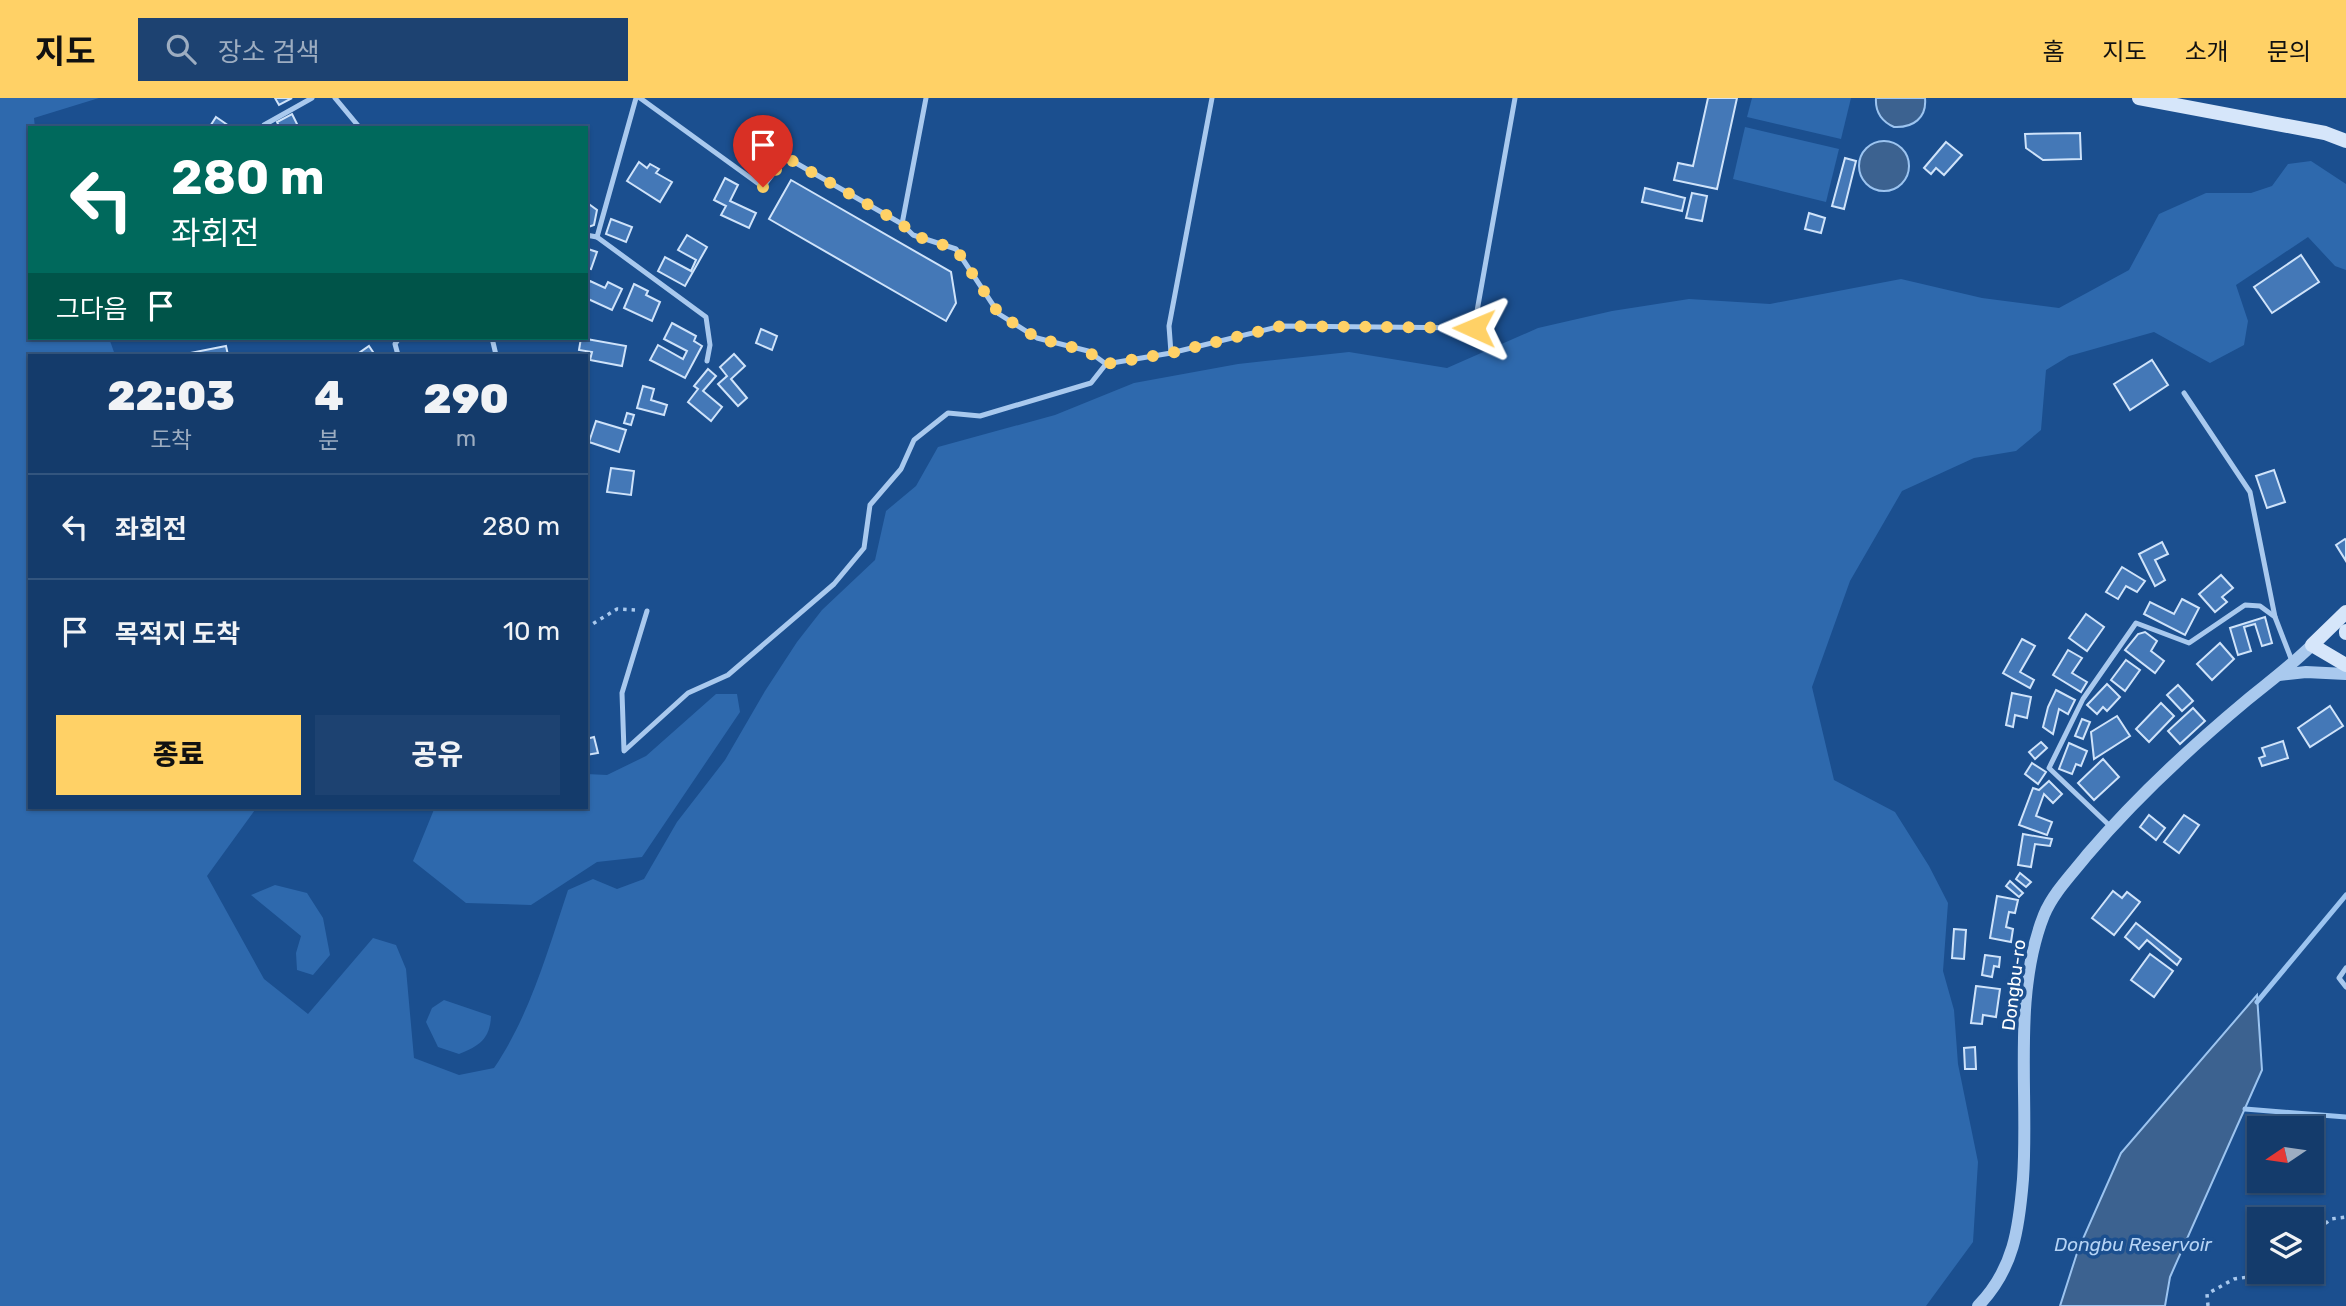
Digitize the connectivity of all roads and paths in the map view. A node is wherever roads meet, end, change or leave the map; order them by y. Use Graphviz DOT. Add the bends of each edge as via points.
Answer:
graph roads {
  1 [pos="312,98"];
  2 [pos="638,98"];
  3 [pos="926,98"];
  4 [pos="1212,98"];
  5 [pos="1515,98"];
  6 [pos="2139,98"];
  7 [pos="337,99"];
  8 [pos="264,126"];
  9 [pos="358,126"];
  10 [pos="2346,141"];
  11 [pos="902,224"];
  12 [pos="588,235"];
  13 [pos="597,237"];
  14 [pos="1171,353"];
  15 [pos="707,361"];
  16 [pos="1106,364"];
  17 [pos="2184,393"];
  18 [pos="647,611"];
  19 [pos="2346,612"];
  20 [pos="2275,617"];
  21 [pos="588,627"];
  22 [pos="2312,645"];
  23 [pos="2293,664"];
  24 [pos="2346,665"];
  25 [pos="2346,674"];
  26 [pos="2278,675"];
  27 [pos="2111,827"];
  28 [pos="2346,968"];
  29 [pos="2346,987"];
  30 [pos="2346,1217"];
  31 [pos="2324,1225"];
  32 [pos="2247,1277"];
  33 [pos="1978,1306"];
  34 [pos="2208,1306"];
  1 -- 8 [label="lane"];
  2 -- 11 [label="lane" via="763,187 789,159"];
  2 -- 13 [label="lane"];
  3 -- 11 [label="lane"];
  4 -- 14 [label="lane" via="1169,326"];
  5 -- 14 [label="lane" via="1474,328 1281,326"];
  6 -- 10 [label="main road" via="2325,133"];
  7 -- 9 [label="lane"];
  11 -- 16 [label="lane" via="913,235 956,249 999,314 1037,338 1087,351"];
  12 -- 13 [label="lane"];
  13 -- 15 [label="lane" via="706,317"];
  14 -- 16 [label="lane"];
  16 -- 18 [label="lane" via="1091,383 980,416 948,413 914,440 901,469 870,505 864,548 834,584 728,675 688,693 624,751 622,693"];
  17 -- 20 [label="lane" via="2250,492"];
  18 -- 21 [label="path" via="617,609"];
  19 -- 22 [label="main road"];
  20 -- 23 [label="lane"];
  20 -- 27 [label="lane" via="2260,606 2245,605 2189,643 2136,623 2083,699 2049,768"];
  22 -- 23 [label="street, Dongbu-ro"];
  22 -- 24 [label="main road"];
  23 -- 26 [label="street, Dongbu-ro"];
  25 -- 26 [label="street"];
  26 -- 27 [label="street, Dongbu-ro"];
  27 -- 33 [label="street, Dongbu-ro" via="2060,888 2033,950 2025,1030 2025,1139 2017,1235 1993,1291"];
  28 -- 29 [label="lane" via="2339,978"];
  30 -- 31 [label="path"];
  32 -- 34 [label="path" via="2207,1294"];
}
